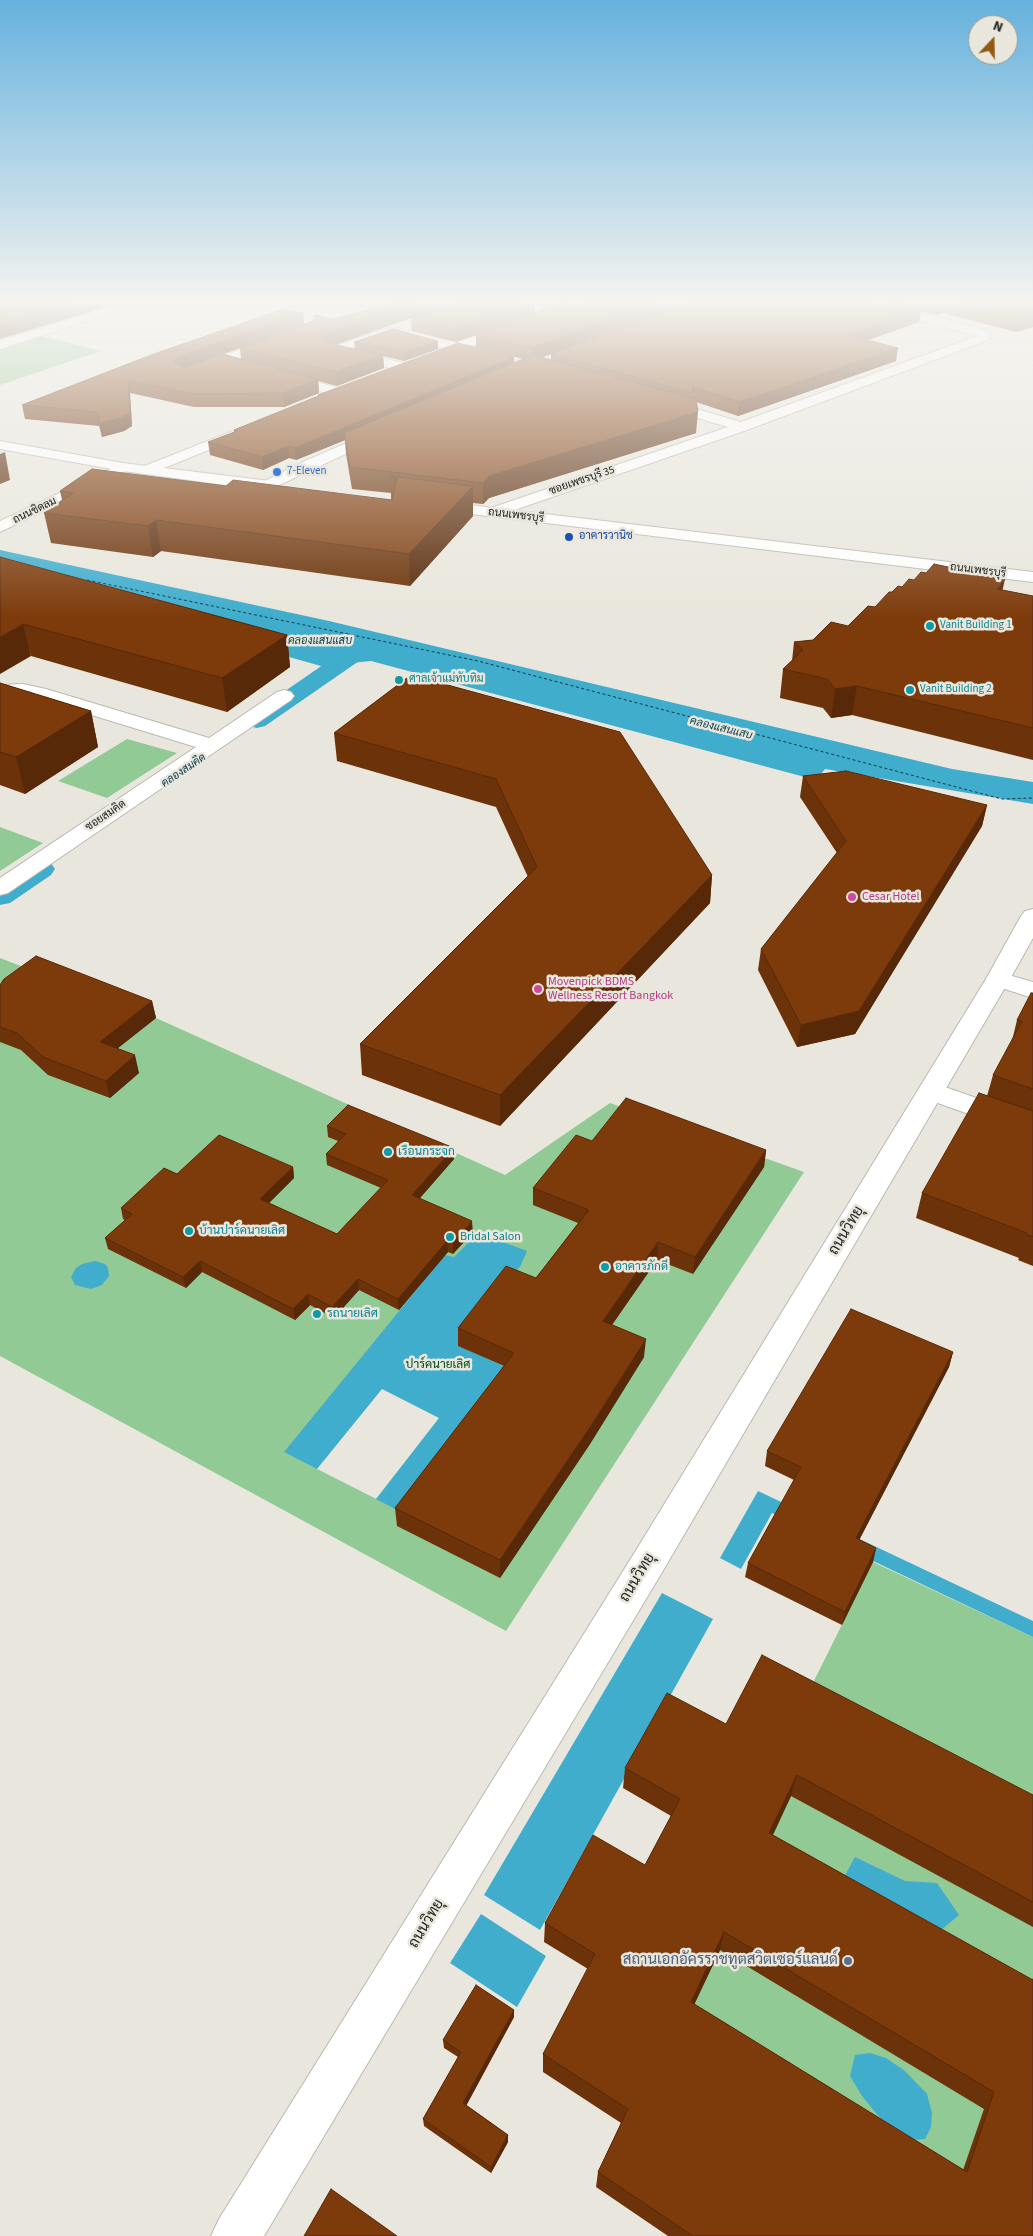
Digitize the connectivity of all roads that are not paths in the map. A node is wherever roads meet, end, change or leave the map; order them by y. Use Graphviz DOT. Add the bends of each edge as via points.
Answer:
graph roads {
  1 [pos="680,408"];
  2 [pos="792,408"];
  3 [pos="252,427"];
  4 [pos="393,427"];
  5 [pos="742,427"];
  6 [pos="0,446"];
  7 [pos="123,467"];
  8 [pos="147,470"];
  9 [pos="268,485"];
  10 [pos="298,489"];
  11 [pos="424,505"];
  12 [pos="491,513"];
  13 [pos="0,528"];
  14 [pos="1033,577"];
  15 [pos="0,691"];
  16 [pos="284,696"];
  17 [pos="212,745"];
  18 [pos="0,888"];
  19 [pos="1033,916"];
  20 [pos="998,979"];
  21 [pos="1033,990"];
  22 [pos="931,1091"];
  23 [pos="1033,1128"];
  24 [pos="236,2236"];
  1 -- 5 [label="street"];
  2 -- 5 [label="street, ซอยเพชรบุรี 35"];
  3 -- 8 [label="street"];
  4 -- 9 [label="street"];
  5 -- 12 [label="street, ซอยเพชรบุรี 35"];
  6 -- 7 [label="street"];
  7 -- 8 [label="street"];
  7 -- 13 [label="street, ถนนชิดลม"];
  8 -- 9 [label="street"];
  9 -- 10 [label="street"];
  11 -- 12 [label="street, ถนนเพชรบุรี"];
  12 -- 14 [label="street, ถนนเพชรบุรี"];
  15 -- 17 [label="street" via="39,693"];
  16 -- 17 [label="street, ซอยสมคิด"];
  17 -- 18 [label="street, ซอยสมคิด"];
  19 -- 20 [label="street, ถนนวิทยุ"];
  20 -- 21 [label="street"];
  20 -- 22 [label="street, ถนนวิทยุ"];
  22 -- 23 [label="street"];
  22 -- 24 [label="street, ถนนวิทยุ" via="648,1563"];
}
